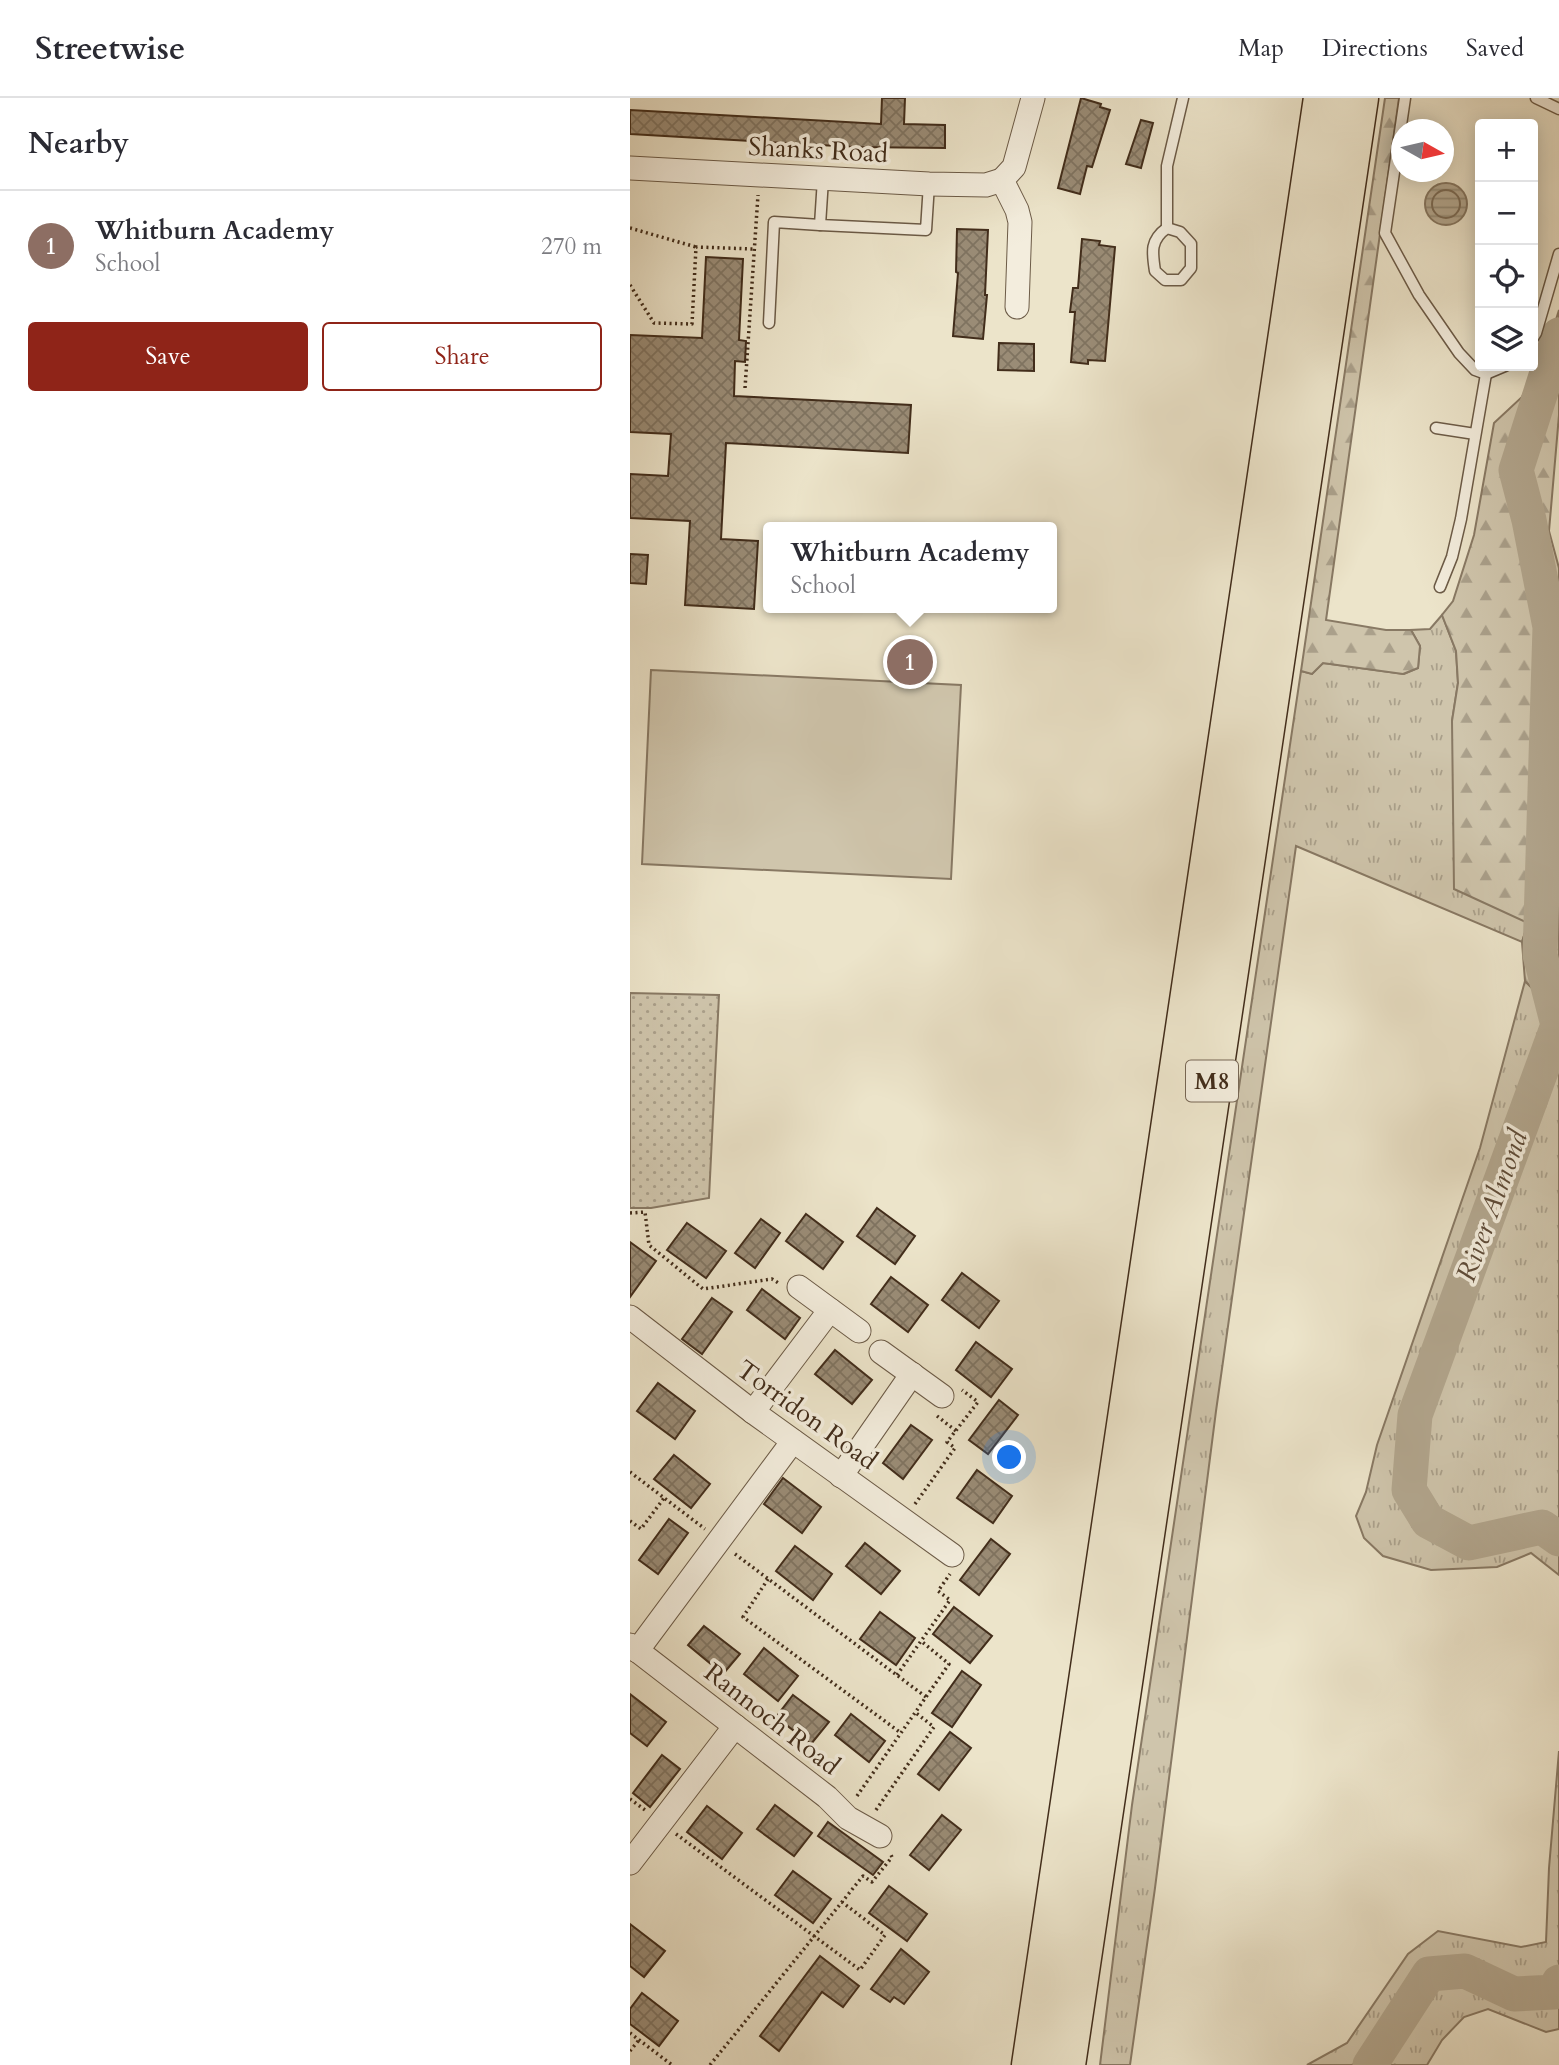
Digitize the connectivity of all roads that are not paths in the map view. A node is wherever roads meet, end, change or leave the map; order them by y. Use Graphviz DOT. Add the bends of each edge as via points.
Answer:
graph roads {
  1 [pos="1033,98"];
  2 [pos="1183,98"];
  3 [pos="1322,98"];
  4 [pos="1359,98"];
  5 [pos="1405,98"];
  6 [pos="1536,98"];
  7 [pos="1559,109"];
  8 [pos="630,167"];
  9 [pos="823,179"];
  10 [pos="1002,180"];
  11 [pos="929,184"];
  12 [pos="820,225"];
  13 [pos="1167,228"];
  14 [pos="1559,254"];
  15 [pos="1017,307"];
  16 [pos="1538,322"];
  17 [pos="769,323"];
  18 [pos="1493,371"];
  19 [pos="1486,374"];
  20 [pos="1436,428"];
  21 [pos="1475,435"];
  22 [pos="1440,587"];
  23 [pos="799,1287"];
  24 [pos="830,1310"];
  25 [pos="630,1317"];
  26 [pos="859,1331"];
  27 [pos="881,1352"];
  28 [pos="912,1374"];
  29 [pos="942,1396"];
  30 [pos="753,1412"];
  31 [pos="793,1441"];
  32 [pos="842,1476"];
  33 [pos="952,1555"];
  34 [pos="634,1648"];
  35 [pos="735,1726"];
  36 [pos="863,1826"];
  37 [pos="630,1863"];
  38 [pos="1031,2065"];
  39 [pos="1066,2065"];
  1 -- 10 [label="street" via="1014,167"];
  2 -- 13 [label="lane" via="1167,166"];
  3 -- 38 [label="highway, M8"];
  4 -- 39 [label="highway, M8"];
  5 -- 19 [label="lane" via="1385,233 1419,295 1459,353 1475,370"];
  6 -- 7 [label="lane"];
  8 -- 9 [label="street, Shanks Road"];
  9 -- 11 [label="street, Shanks Road"];
  9 -- 12 [label="lane"];
  10 -- 11 [label="street, Shanks Road" via="986,185"];
  10 -- 15 [label="street" via="1017,209 1029,265"];
  11 -- 12 [label="lane" via="926,230"];
  12 -- 17 [label="lane" via="775,222"];
  13 -- 13 [label="lane" via="1180,232 1191,244 1191,268 1181,280 1165,280 1155,271 1152,252 1158,234"];
  14 -- 16 [label="lane"];
  18 -- 19 [label="lane"];
  19 -- 21 [label="lane"];
  20 -- 21 [label="lane"];
  21 -- 22 [label="lane" via="1452,557"];
  23 -- 24 [label="street"];
  24 -- 26 [label="street"];
  24 -- 30 [label="street"];
  25 -- 30 [label="street, Torridon Road"];
  27 -- 28 [label="street"];
  28 -- 29 [label="street"];
  28 -- 32 [label="street"];
  30 -- 31 [label="street, Torridon Road"];
  31 -- 32 [label="street, Torridon Road"];
  31 -- 34 [label="street"];
  32 -- 33 [label="street, Torridon Road"];
  34 -- 35 [label="street, Rannoch Road"];
  35 -- 36 [label="street, Rannoch Road"];
  35 -- 37 [label="street"];
}
